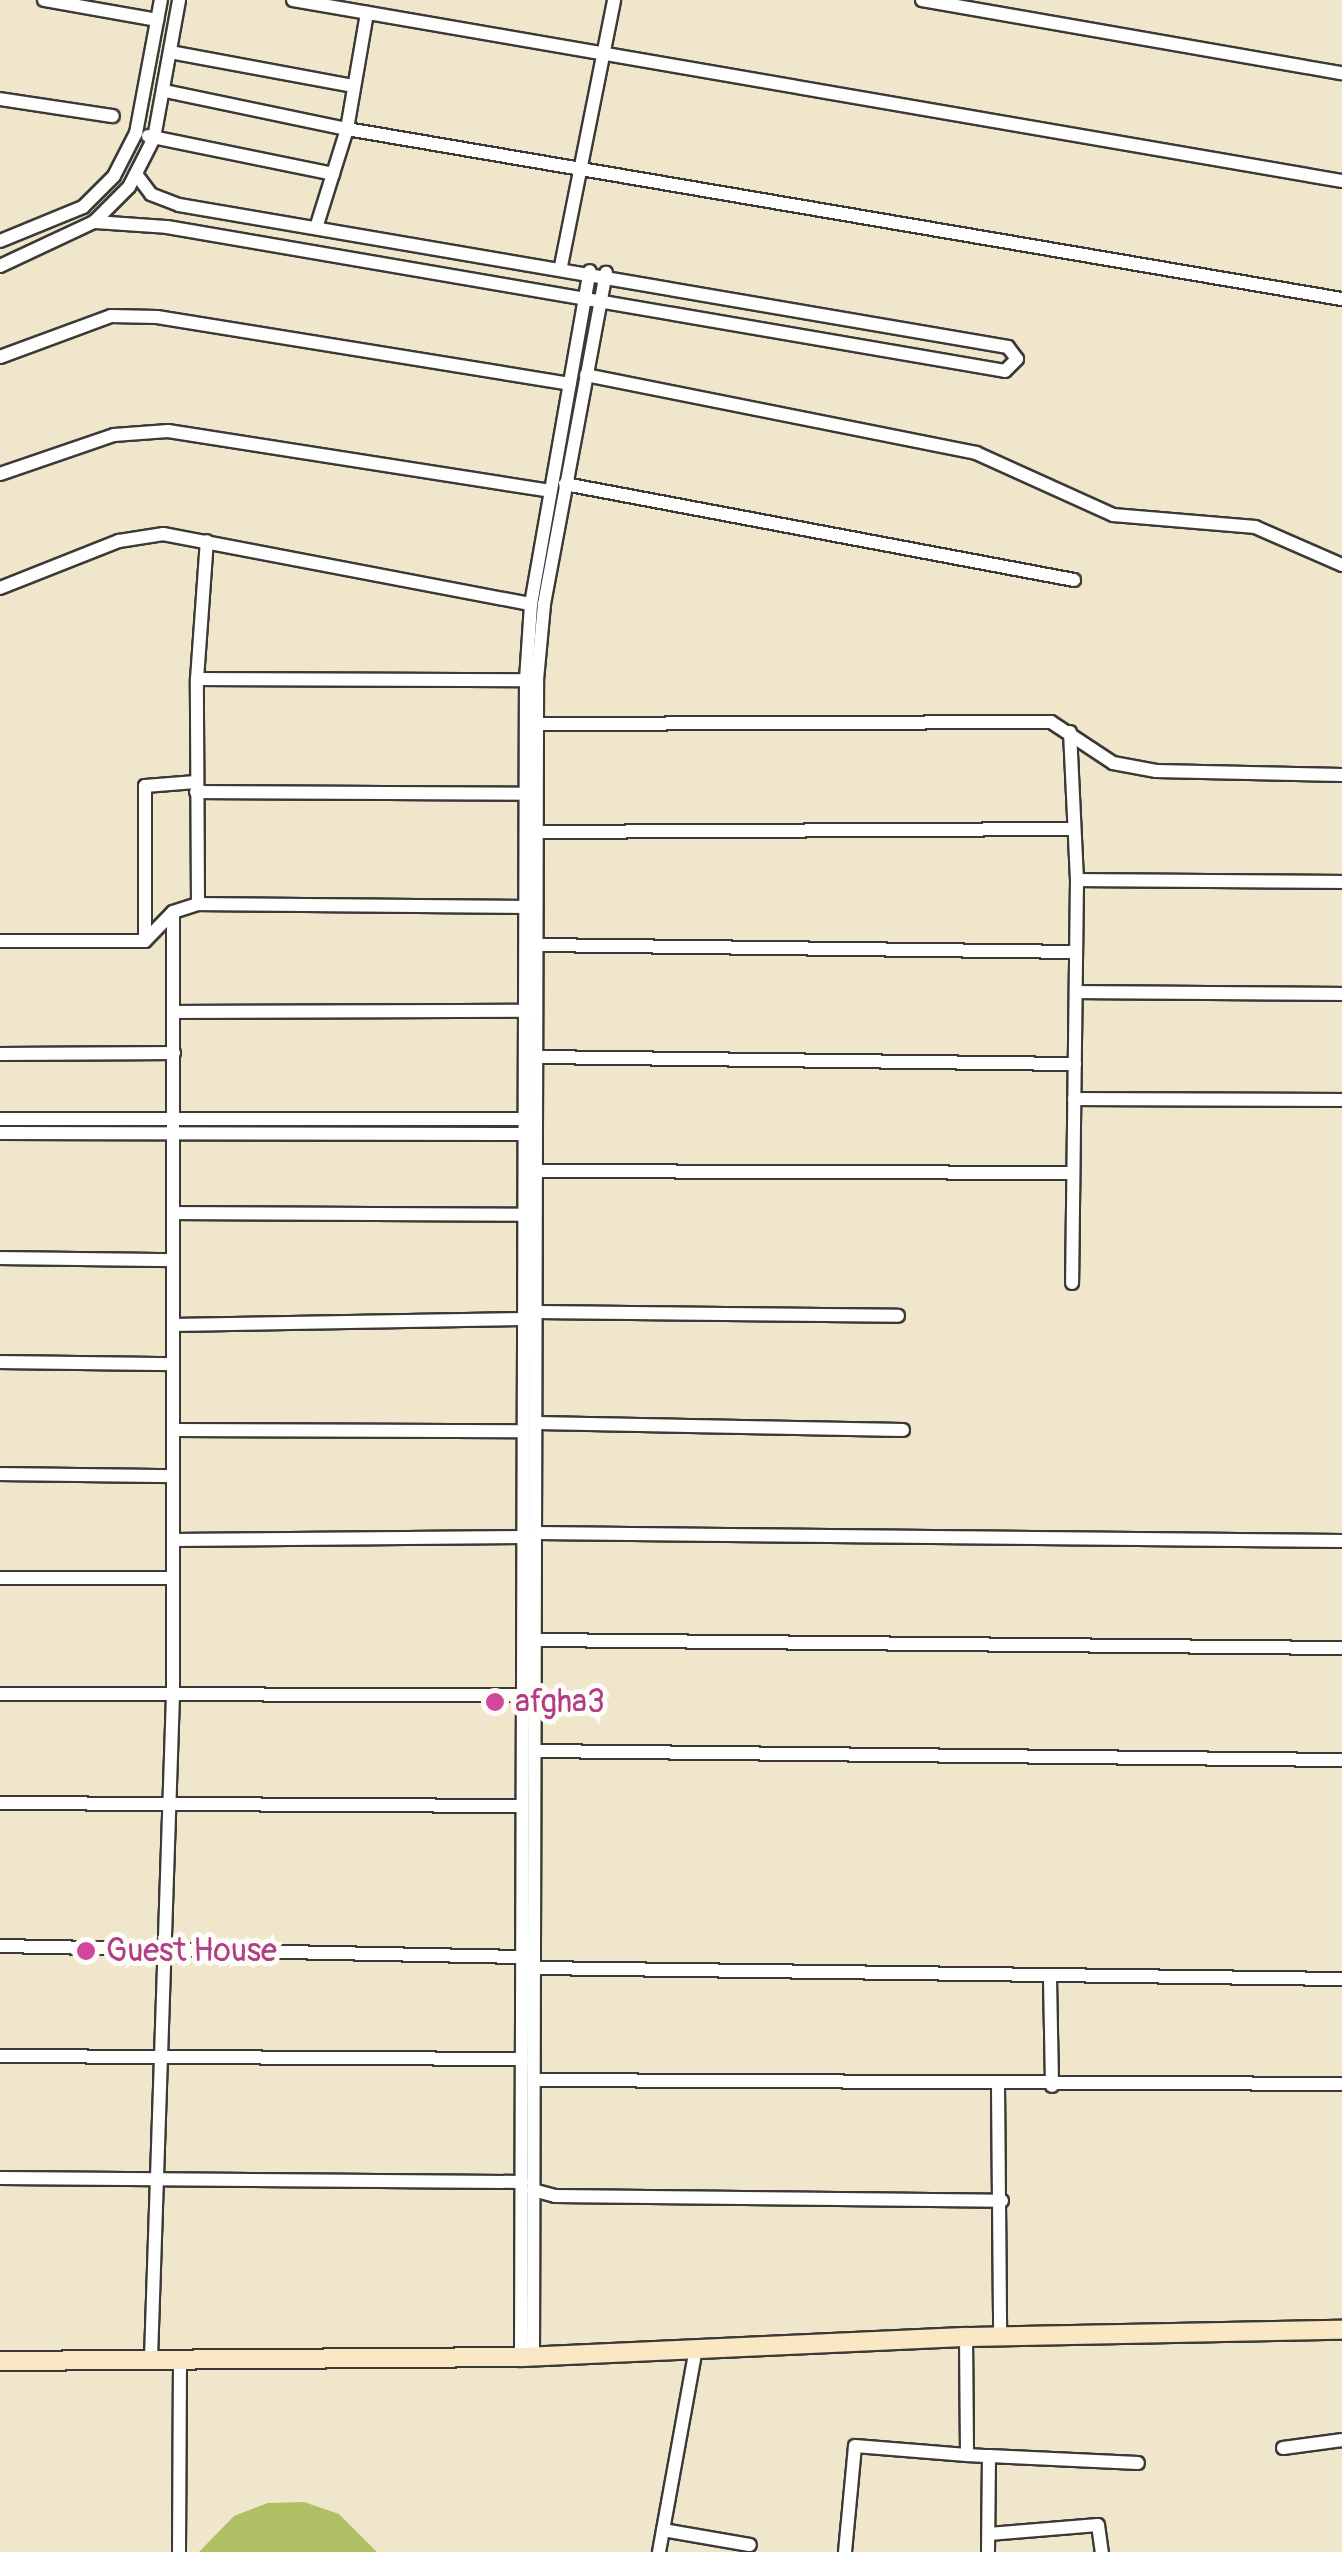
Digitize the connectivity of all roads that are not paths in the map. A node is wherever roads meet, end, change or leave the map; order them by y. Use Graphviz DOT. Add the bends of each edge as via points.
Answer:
graph roads {
  1 [pos="44,0"];
  2 [pos="161,0"];
  3 [pos="179,0"];
  4 [pos="293,0"];
  5 [pos="614,0"];
  6 [pos="922,0"];
  7 [pos="367,13"];
  8 [pos="157,20"];
  9 [pos="170,52"];
  10 [pos="605,56"];
  11 [pos="1342,74"];
  12 [pos="354,86"];
  13 [pos="165,91"];
  14 [pos="0,99"];
  15 [pos="113,116"];
  16 [pos="347,129"];
  17 [pos="136,133"];
  18 [pos="154,138"];
  19 [pos="583,170"];
  20 [pos="136,174"];
  21 [pos="333,174"];
  22 [pos="1342,181"];
  23 [pos="94,222"];
  24 [pos="316,228"];
  25 [pos="0,241"];
  26 [pos="0,266"];
  27 [pos="561,266"];
  28 [pos="590,270"];
  29 [pos="606,273"];
  30 [pos="586,296"];
  31 [pos="602,299"];
  32 [pos="1342,300"];
  33 [pos="0,357"];
  34 [pos="586,376"];
  35 [pos="570,384"];
  36 [pos="0,474"];
  37 [pos="565,484"];
  38 [pos="550,491"];
  39 [pos="207,541"];
  40 [pos="1342,565"];
  41 [pos="1074,580"];
  42 [pos="0,588"];
  43 [pos="531,604"];
  44 [pos="536,627"];
  45 [pos="197,679"];
  46 [pos="526,680"];
  47 [pos="538,724"];
  48 [pos="1070,732"];
  49 [pos="1342,775"];
  50 [pos="196,787"];
  51 [pos="525,794"];
  52 [pos="1070,829"];
  53 [pos="537,832"];
  54 [pos="1077,880"];
  55 [pos="1342,882"];
  56 [pos="198,904"];
  57 [pos="524,906"];
  58 [pos="173,912"];
  59 [pos="0,941"];
  60 [pos="145,941"];
  61 [pos="537,945"];
  62 [pos="1076,952"];
  63 [pos="1076,992"];
  64 [pos="1342,994"];
  65 [pos="524,1010"];
  66 [pos="174,1012"];
  67 [pos="174,1053"];
  68 [pos="0,1054"];
  69 [pos="536,1056"];
  70 [pos="1075,1064"];
  71 [pos="1074,1099"];
  72 [pos="1342,1100"];
  73 [pos="0,1119"];
  74 [pos="173,1126"];
  75 [pos="530,1127"];
  76 [pos="0,1133"];
  77 [pos="537,1171"];
  78 [pos="1073,1174"];
  79 [pos="174,1213"];
  80 [pos="522,1214"];
  81 [pos="0,1258"];
  82 [pos="173,1260"];
  83 [pos="1072,1283"];
  84 [pos="530,1316"];
  85 [pos="898,1316"];
  86 [pos="173,1325"];
  87 [pos="0,1362"];
  88 [pos="173,1364"];
  89 [pos="536,1423"];
  90 [pos="173,1430"];
  91 [pos="903,1430"];
  92 [pos="523,1431"];
  93 [pos="0,1474"];
  94 [pos="173,1476"];
  95 [pos="529,1535"];
  96 [pos="173,1540"];
  97 [pos="1342,1541"];
  98 [pos="0,1578"];
  99 [pos="173,1578"];
  100 [pos="536,1640"];
  101 [pos="1342,1648"];
  102 [pos="0,1694"];
  103 [pos="173,1694"];
  104 [pos="522,1695"];
  105 [pos="535,1751"];
  106 [pos="1342,1760"];
  107 [pos="0,1803"];
  108 [pos="170,1804"];
  109 [pos="522,1806"];
  110 [pos="528,1858"];
  111 [pos="0,1946"];
  112 [pos="162,1946"];
  113 [pos="522,1957"];
  114 [pos="534,1968"];
  115 [pos="1050,1979"];
  116 [pos="1342,1979"];
  117 [pos="160,2054"];
  118 [pos="0,2056"];
  119 [pos="522,2059"];
  120 [pos="534,2080"];
  121 [pos="1342,2084"];
  122 [pos="998,2086"];
  123 [pos="1052,2086"];
  124 [pos="0,2178"];
  125 [pos="156,2178"];
  126 [pos="528,2186"];
  127 [pos="1002,2200"];
  128 [pos="1342,2330"];
  129 [pos="1000,2336"];
  130 [pos="966,2337"];
  131 [pos="696,2348"];
  132 [pos="527,2357"];
  133 [pos="151,2358"];
  134 [pos="180,2358"];
  135 [pos="0,2361"];
  136 [pos="1342,2440"];
  137 [pos="1283,2448"];
  138 [pos="967,2455"];
  139 [pos="989,2456"];
  140 [pos="1138,2463"];
  141 [pos="663,2530"];
  142 [pos="988,2534"];
  143 [pos="750,2544"];
  144 [pos="179,2552"];
  145 [pos="660,2552"];
  146 [pos="845,2552"];
  147 [pos="988,2552"];
  148 [pos="1102,2552"];
  1 -- 8 [label="street"];
  2 -- 8 [label="street"];
  3 -- 9 [label="street"];
  4 -- 7 [label="street"];
  5 -- 10 [label="street"];
  6 -- 11 [label="street"];
  7 -- 10 [label="street"];
  7 -- 12 [label="street"];
  8 -- 17 [label="street"];
  9 -- 12 [label="street"];
  9 -- 13 [label="street"];
  10 -- 19 [label="street"];
  10 -- 22 [label="street"];
  12 -- 16 [label="street"];
  13 -- 16 [label="street"];
  13 -- 18 [label="street"];
  14 -- 15 [label="street"];
  16 -- 19 [label="street"];
  16 -- 21 [label="street"];
  17 -- 18 [label="street"];
  17 -- 25 [label="street" via="114,176 83,208"];
  18 -- 20 [label="street"];
  18 -- 21 [label="street"];
  19 -- 27 [label="street"];
  19 -- 32 [label="street"];
  20 -- 23 [label="street"];
  20 -- 24 [label="street" via="151,194 169,202"];
  21 -- 24 [label="street"];
  23 -- 26 [label="street"];
  23 -- 30 [label="street" via="168,226"];
  24 -- 27 [label="street"];
  27 -- 28 [label="street"];
  28 -- 29 [label="street"];
  28 -- 30 [label="street"];
  29 -- 31 [label="street"];
  29 -- 31 [label="street" via="1008,346 1017,360 1005,371"];
  30 -- 31 [label="street"];
  30 -- 35 [label="street"];
  31 -- 34 [label="street"];
  33 -- 35 [label="street" via="111,316 157,316"];
  34 -- 37 [label="street"];
  34 -- 40 [label="street" via="976,453 1113,516 1255,526"];
  35 -- 38 [label="street"];
  36 -- 38 [label="street" via="114,436 168,432"];
  37 -- 41 [label="street"];
  37 -- 44 [label="street"];
  38 -- 43 [label="street"];
  39 -- 42 [label="street" via="163,534 119,541"];
  39 -- 43 [label="street"];
  39 -- 45 [label="street"];
  43 -- 44 [label="street"];
  44 -- 46 [label="street"];
  44 -- 47 [label="street"];
  45 -- 46 [label="street"];
  45 -- 50 [label="street"];
  46 -- 51 [label="street"];
  47 -- 48 [label="street" via="1051,722"];
  47 -- 53 [label="street"];
  48 -- 49 [label="street" via="1113,762 1156,771"];
  48 -- 52 [label="street"];
  50 -- 51 [label="street"];
  50 -- 56 [label="street"];
  50 -- 60 [label="street" via="145,786"];
  51 -- 57 [label="street"];
  52 -- 53 [label="street"];
  52 -- 54 [label="street"];
  53 -- 61 [label="street"];
  54 -- 55 [label="street"];
  54 -- 62 [label="street"];
  56 -- 57 [label="street"];
  56 -- 58 [label="street"];
  57 -- 65 [label="street"];
  58 -- 60 [label="street"];
  58 -- 66 [label="street"];
  59 -- 60 [label="street"];
  61 -- 62 [label="street"];
  61 -- 69 [label="street"];
  62 -- 63 [label="street"];
  63 -- 64 [label="street"];
  63 -- 70 [label="street"];
  65 -- 66 [label="street"];
  65 -- 75 [label="street"];
  66 -- 67 [label="street"];
  67 -- 68 [label="street"];
  67 -- 74 [label="street"];
  69 -- 70 [label="street"];
  69 -- 75 [label="street"];
  70 -- 71 [label="street"];
  71 -- 72 [label="street"];
  71 -- 78 [label="street"];
  73 -- 74 [label="street"];
  74 -- 75 [label="street"];
  74 -- 76 [label="street"];
  74 -- 79 [label="street"];
  75 -- 77 [label="street"];
  75 -- 80 [label="street"];
  77 -- 78 [label="street"];
  77 -- 84 [label="street"];
  78 -- 83 [label="street"];
  79 -- 80 [label="street"];
  79 -- 82 [label="street"];
  80 -- 84 [label="street"];
  81 -- 82 [label="street"];
  82 -- 86 [label="street"];
  84 -- 85 [label="street"];
  84 -- 86 [label="street"];
  84 -- 89 [label="street"];
  84 -- 92 [label="street"];
  86 -- 88 [label="street"];
  87 -- 88 [label="street"];
  88 -- 90 [label="street"];
  89 -- 91 [label="street"];
  89 -- 95 [label="street"];
  90 -- 92 [label="street"];
  90 -- 94 [label="street"];
  92 -- 95 [label="street"];
  93 -- 94 [label="street"];
  94 -- 96 [label="street"];
  95 -- 96 [label="street"];
  95 -- 97 [label="street"];
  95 -- 100 [label="street"];
  95 -- 104 [label="street"];
  96 -- 99 [label="street"];
  98 -- 99 [label="street"];
  99 -- 103 [label="street"];
  100 -- 101 [label="street"];
  100 -- 105 [label="street"];
  102 -- 103 [label="street"];
  103 -- 104 [label="street"];
  103 -- 108 [label="street"];
  104 -- 109 [label="street"];
  105 -- 106 [label="street"];
  105 -- 110 [label="street"];
  107 -- 108 [label="street"];
  108 -- 109 [label="street"];
  108 -- 112 [label="street"];
  109 -- 110 [label="street"];
  110 -- 113 [label="street"];
  110 -- 114 [label="street"];
  111 -- 112 [label="street"];
  112 -- 113 [label="street"];
  112 -- 117 [label="street"];
  113 -- 119 [label="street"];
  114 -- 115 [label="street"];
  114 -- 120 [label="street"];
  115 -- 116 [label="street"];
  115 -- 123 [label="street"];
  117 -- 118 [label="street"];
  117 -- 119 [label="street"];
  117 -- 125 [label="street"];
  119 -- 126 [label="street"];
  120 -- 122 [label="street"];
  120 -- 126 [label="street"];
  121 -- 123 [label="street"];
  122 -- 123 [label="street"];
  122 -- 127 [label="street"];
  124 -- 125 [label="street"];
  125 -- 126 [label="street"];
  125 -- 133 [label="street"];
  126 -- 127 [label="street" via="556,2196"];
  126 -- 132 [label="street"];
  127 -- 129 [label="street"];
  128 -- 129 [label="main road"];
  129 -- 130 [label="main road"];
  130 -- 131 [label="main road"];
  130 -- 138 [label="street"];
  131 -- 132 [label="main road"];
  131 -- 141 [label="street"];
  132 -- 134 [label="main road"];
  133 -- 134 [label="main road"];
  133 -- 135 [label="main road"];
  134 -- 144 [label="street"];
  136 -- 137 [label="street"];
  138 -- 139 [label="street"];
  138 -- 146 [label="street" via="855,2446"];
  139 -- 140 [label="street"];
  139 -- 142 [label="street"];
  141 -- 143 [label="street"];
  141 -- 145 [label="street"];
  142 -- 147 [label="street"];
  142 -- 148 [label="street" via="1098,2525"];
}
